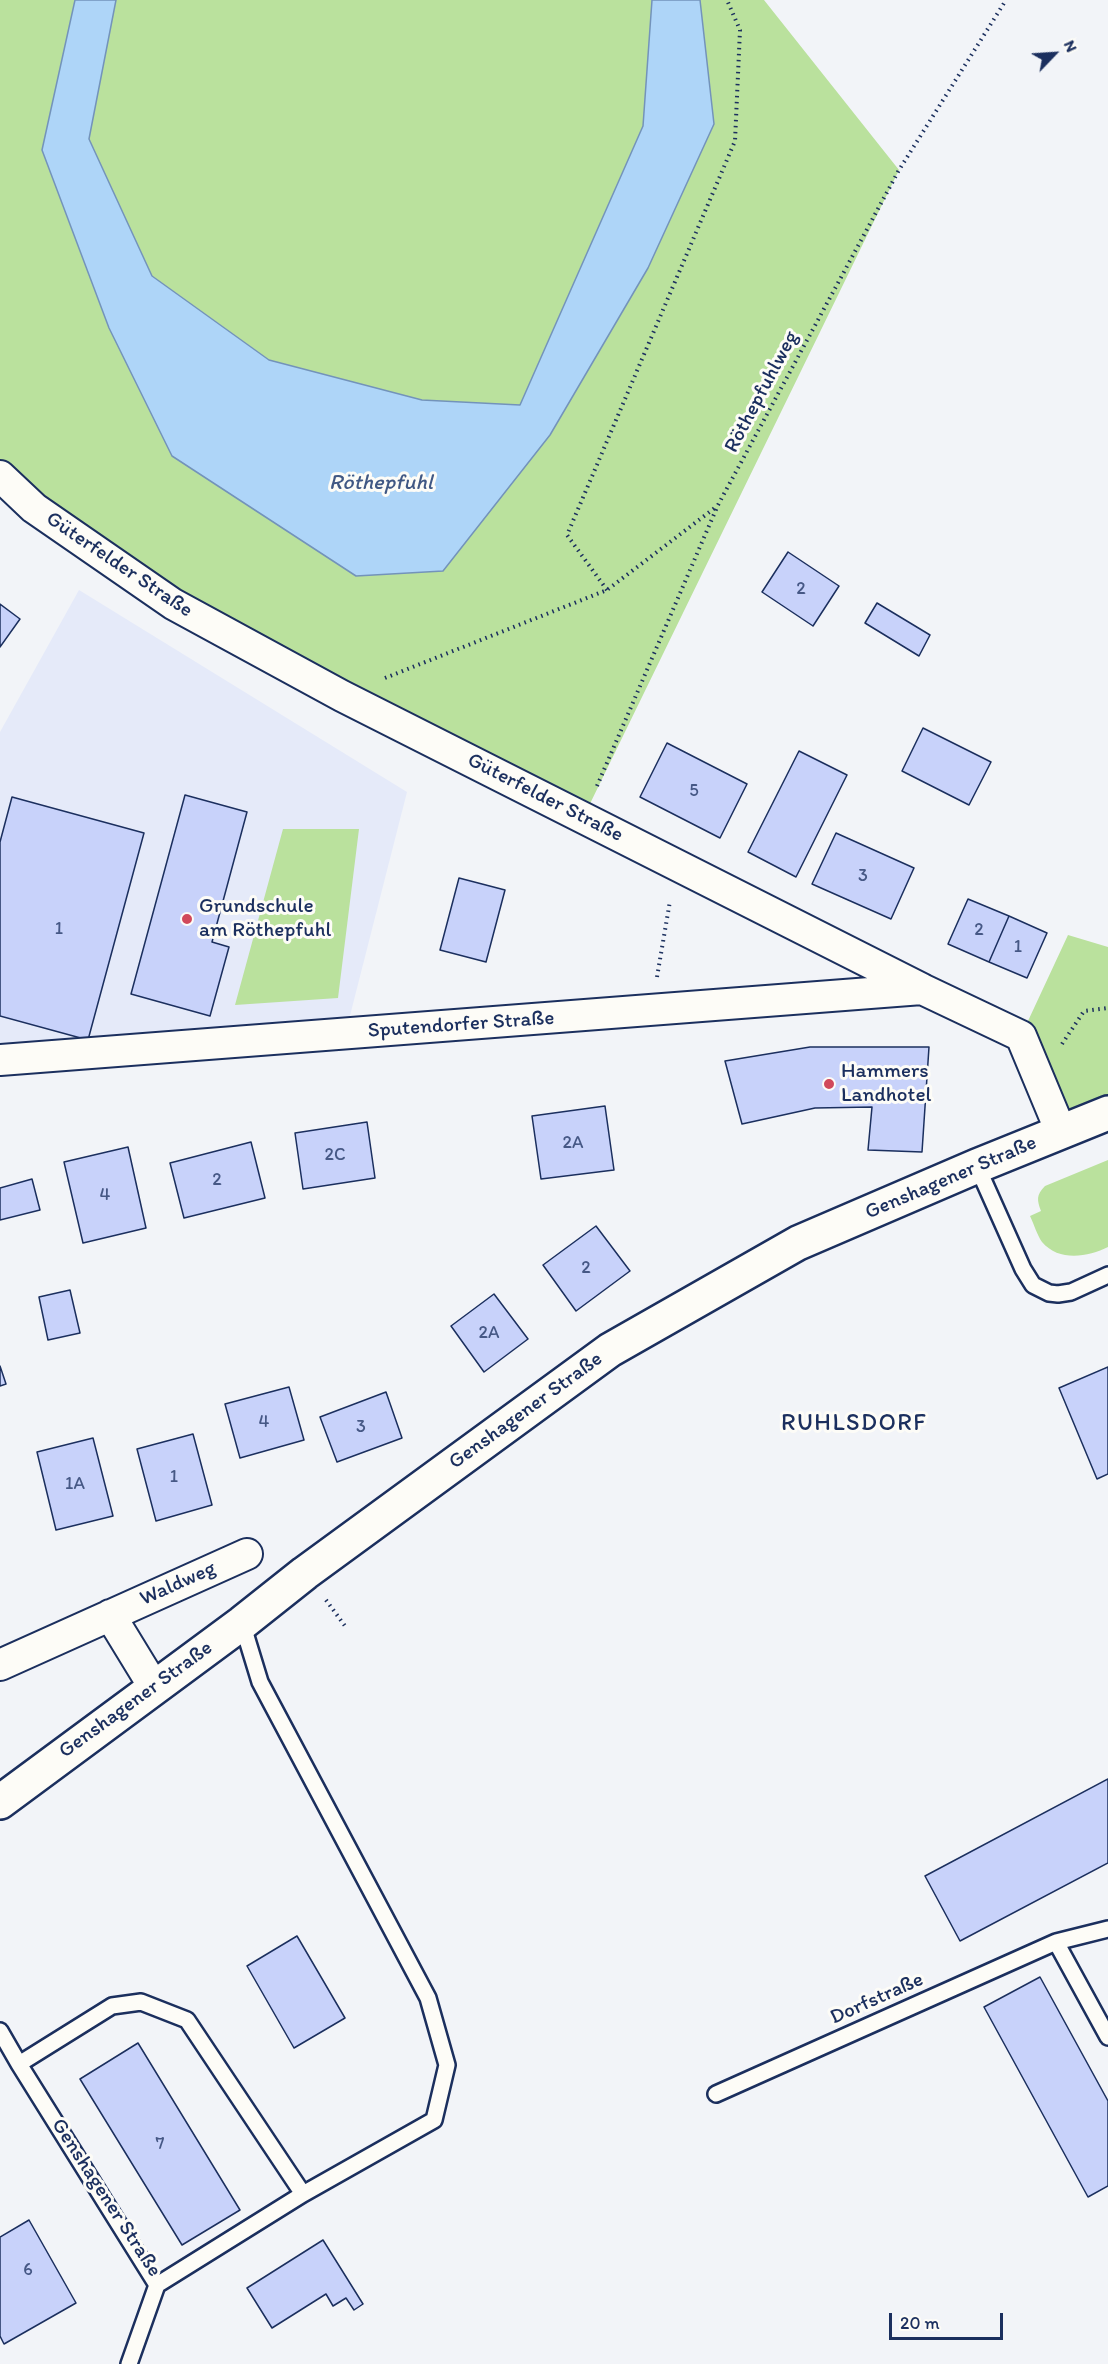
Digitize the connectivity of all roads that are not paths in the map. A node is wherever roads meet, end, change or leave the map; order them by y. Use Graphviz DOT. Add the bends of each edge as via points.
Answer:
graph roads {
  1 [pos="0,476"];
  2 [pos="922,989"];
  3 [pos="0,1060"];
  4 [pos="1108,1113"];
  5 [pos="1061,1132"];
  6 [pos="977,1166"];
  7 [pos="1108,1275"];
  8 [pos="247,1554"];
  9 [pos="110,1615"];
  10 [pos="242,1623"];
  11 [pos="0,1665"];
  12 [pos="154,1688"];
  13 [pos="0,1802"];
  14 [pos="1108,1929"];
  15 [pos="1056,1942"];
  16 [pos="0,2031"];
  17 [pos="1108,2037"];
  18 [pos="19,2064"];
  19 [pos="716,2094"];
  20 [pos="303,2194"];
  21 [pos="158,2285"];
  22 [pos="129,2364"];
  1 -- 2 [label="street, Güterfelder Straße" via="34,508 173,604 342,696"];
  2 -- 3 [label="street, Sputendorfer Straße"];
  2 -- 5 [label="street, Güterfelder Straße" via="1021,1036"];
  4 -- 5 [label="main road, Genshagener Straße"];
  5 -- 6 [label="main road, Genshagener Straße"];
  6 -- 7 [label="lane" via="1033,1285 1058,1294"];
  6 -- 10 [label="main road, Genshagener Straße" via="798,1243 610,1350 304,1573"];
  8 -- 9 [label="street, Waldweg"];
  9 -- 11 [label="street, Waldweg"];
  9 -- 12 [label="street"];
  10 -- 12 [label="main road, Genshagener Straße"];
  10 -- 20 [label="lane, Genshagener Straße" via="260,1682 428,1998 447,2065 434,2120"];
  12 -- 13 [label="main road, Genshagener Straße"];
  14 -- 15 [label="lane, Dorfstraße"];
  15 -- 17 [label="lane"];
  15 -- 19 [label="lane, Dorfstraße"];
  16 -- 18 [label="lane, Genshagener Straße"];
  18 -- 20 [label="lane" via="112,2006 141,2002 187,2020"];
  18 -- 21 [label="lane, Genshagener Straße"];
  20 -- 21 [label="lane, Genshagener Straße"];
  21 -- 22 [label="lane"];
}
